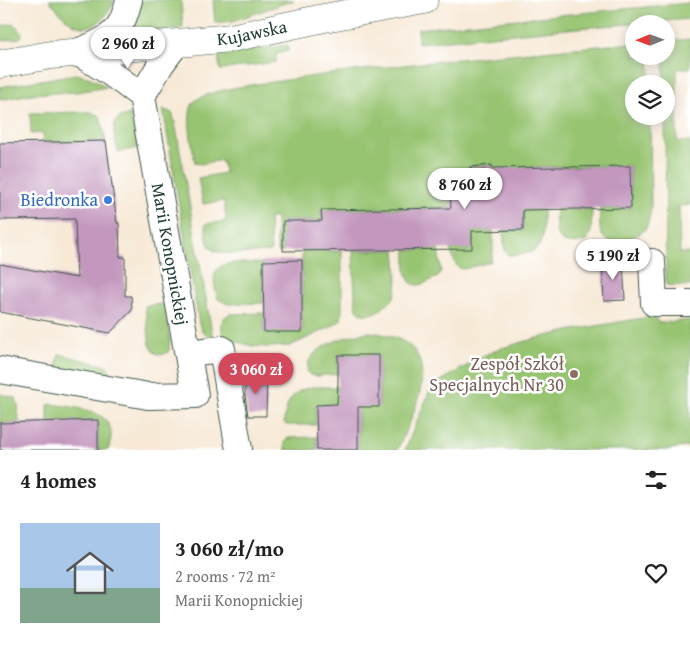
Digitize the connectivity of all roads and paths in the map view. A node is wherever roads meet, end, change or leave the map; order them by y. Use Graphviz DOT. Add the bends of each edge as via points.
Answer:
graph roads {
  1 [pos="129,0"];
  2 [pos="424,0"];
  3 [pos="176,44"];
  4 [pos="77,52"];
  5 [pos="0,64"];
  6 [pos="142,96"];
  7 [pos="652,262"];
  8 [pos="690,303"];
  9 [pos="188,353"];
  10 [pos="0,370"];
  11 [pos="239,450"];
  1 -- 4 [label="street, Kujawska" via="121,23 113,32 93,46"];
  2 -- 3 [label="main road, Kujawska" via="231,38"];
  3 -- 4 [label="main road, Kujawska"];
  3 -- 6 [label="street"];
  4 -- 5 [label="main road, Kujawska"];
  4 -- 6 [label="street"];
  6 -- 9 [label="street, Marii Konopnickiej"];
  7 -- 8 [label="street" via="654,303"];
  9 -- 10 [label="street, Marii Konopnickiej" via="195,395 148,396"];
  9 -- 11 [label="street" via="222,349"];
}
